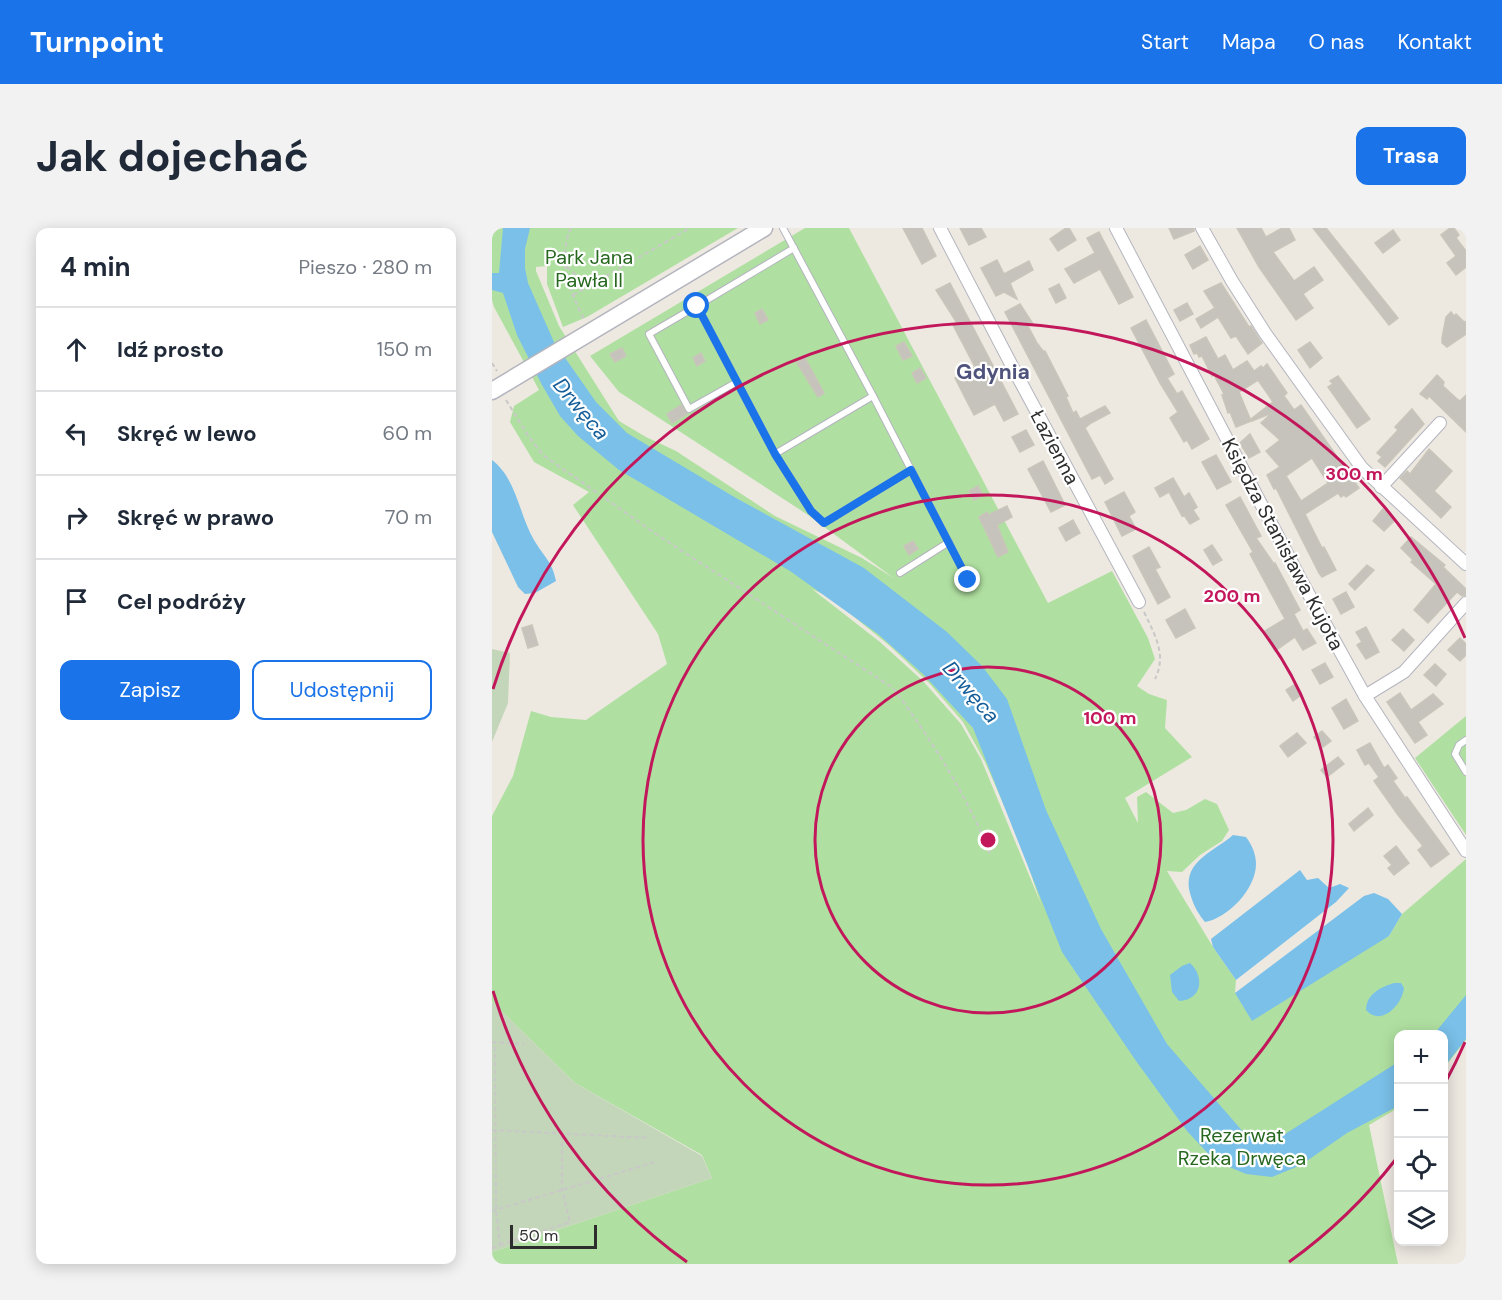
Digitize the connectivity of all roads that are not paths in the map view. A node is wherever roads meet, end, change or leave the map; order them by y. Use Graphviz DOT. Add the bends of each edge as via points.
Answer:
graph roads {
  1 [pos="764,228"];
  2 [pos="783,228"];
  3 [pos="940,228"];
  4 [pos="1116,228"];
  5 [pos="1202,228"];
  6 [pos="794,249"];
  7 [pos="697,306"];
  8 [pos="737,382"];
  9 [pos="494,390"];
  10 [pos="873,396"];
  11 [pos="1440,423"];
  12 [pos="775,454"];
  13 [pos="911,470"];
  14 [pos="1381,487"];
  15 [pos="949,542"];
  16 [pos="1466,564"];
  17 [pos="900,573"];
  18 [pos="968,580"];
  19 [pos="1139,602"];
  20 [pos="1466,603"];
  21 [pos="1365,696"];
  22 [pos="1466,740"];
  23 [pos="1466,772"];
  24 [pos="1466,851"];
  1 -- 9 [label="main road"];
  2 -- 6 [label="lane"];
  3 -- 19 [label="street, Łazienna"];
  4 -- 21 [label="street, Księdza Stanisława Kujota"];
  5 -- 14 [label="street" via="1265,333 1362,468"];
  6 -- 7 [label="lane"];
  6 -- 10 [label="lane"];
  7 -- 8 [label="lane"];
  7 -- 8 [label="lane" via="649,334 689,409"];
  8 -- 12 [label="lane"];
  10 -- 12 [label="lane"];
  10 -- 13 [label="lane"];
  11 -- 14 [label="street"];
  12 -- 13 [label="lane" via="811,511 824,523"];
  13 -- 15 [label="lane"];
  14 -- 16 [label="street"];
  15 -- 17 [label="lane"];
  15 -- 18 [label="lane"];
  20 -- 21 [label="street" via="1404,672"];
  21 -- 24 [label="street, Księdza Stanisława Kujota"];
  22 -- 23 [label="lane" via="1455,754"];
}
